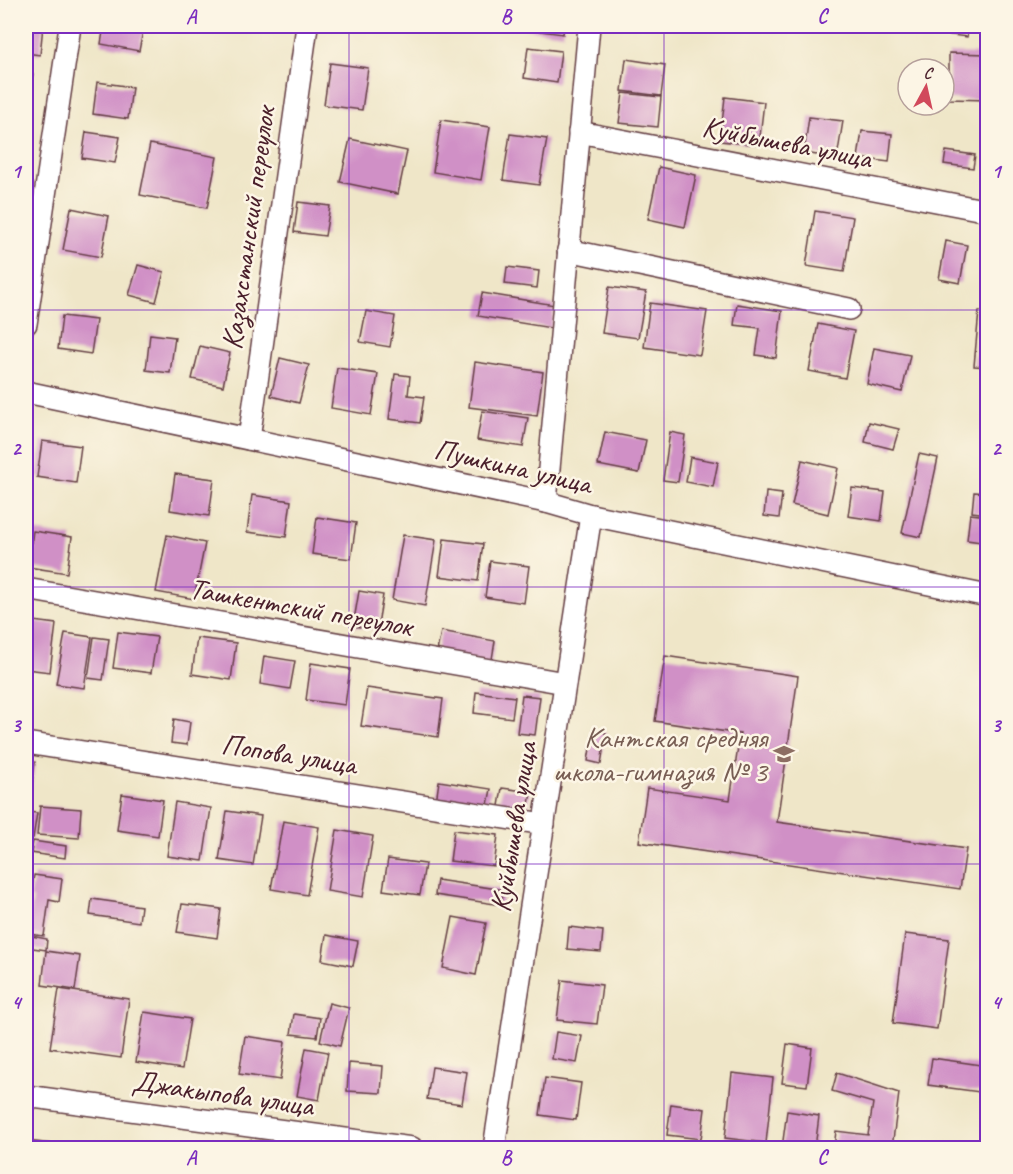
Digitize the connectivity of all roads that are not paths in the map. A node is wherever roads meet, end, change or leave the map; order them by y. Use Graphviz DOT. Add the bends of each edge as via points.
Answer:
graph roads {
  1 [pos="70,26"];
  2 [pos="307,26"];
  3 [pos="589,26"];
  4 [pos="579,132"];
  5 [pos="983,210"];
  6 [pos="568,250"];
  7 [pos="849,309"];
  8 [pos="26,324"];
  9 [pos="26,392"];
  10 [pos="249,439"];
  11 [pos="546,501"];
  12 [pos="591,515"];
  13 [pos="26,589"];
  14 [pos="987,596"];
  15 [pos="566,683"];
  16 [pos="26,743"];
  17 [pos="544,824"];
  18 [pos="26,1096"];
  19 [pos="412,1149"];
  20 [pos="494,1149"];
  1 -- 8 [label="street"];
  2 -- 10 [label="street, Казахстанский переулок"];
  3 -- 4 [label="street"];
  4 -- 5 [label="street, Куйбышева улица"];
  4 -- 6 [label="street"];
  6 -- 7 [label="street"];
  6 -- 11 [label="street"];
  9 -- 10 [label="street, Пушкина улица"];
  10 -- 11 [label="street, Пушкина улица"];
  11 -- 12 [label="street, Пушкина улица"];
  12 -- 14 [label="street, Пушкина улица"];
  12 -- 15 [label="street, Куйбышева улица"];
  13 -- 15 [label="street, Ташкентский переулок"];
  15 -- 17 [label="street, Куйбышева улица"];
  16 -- 17 [label="street, Попова улица"];
  17 -- 20 [label="street, Куйбышева улица"];
  18 -- 19 [label="street, Джакыпова улица"];
}
